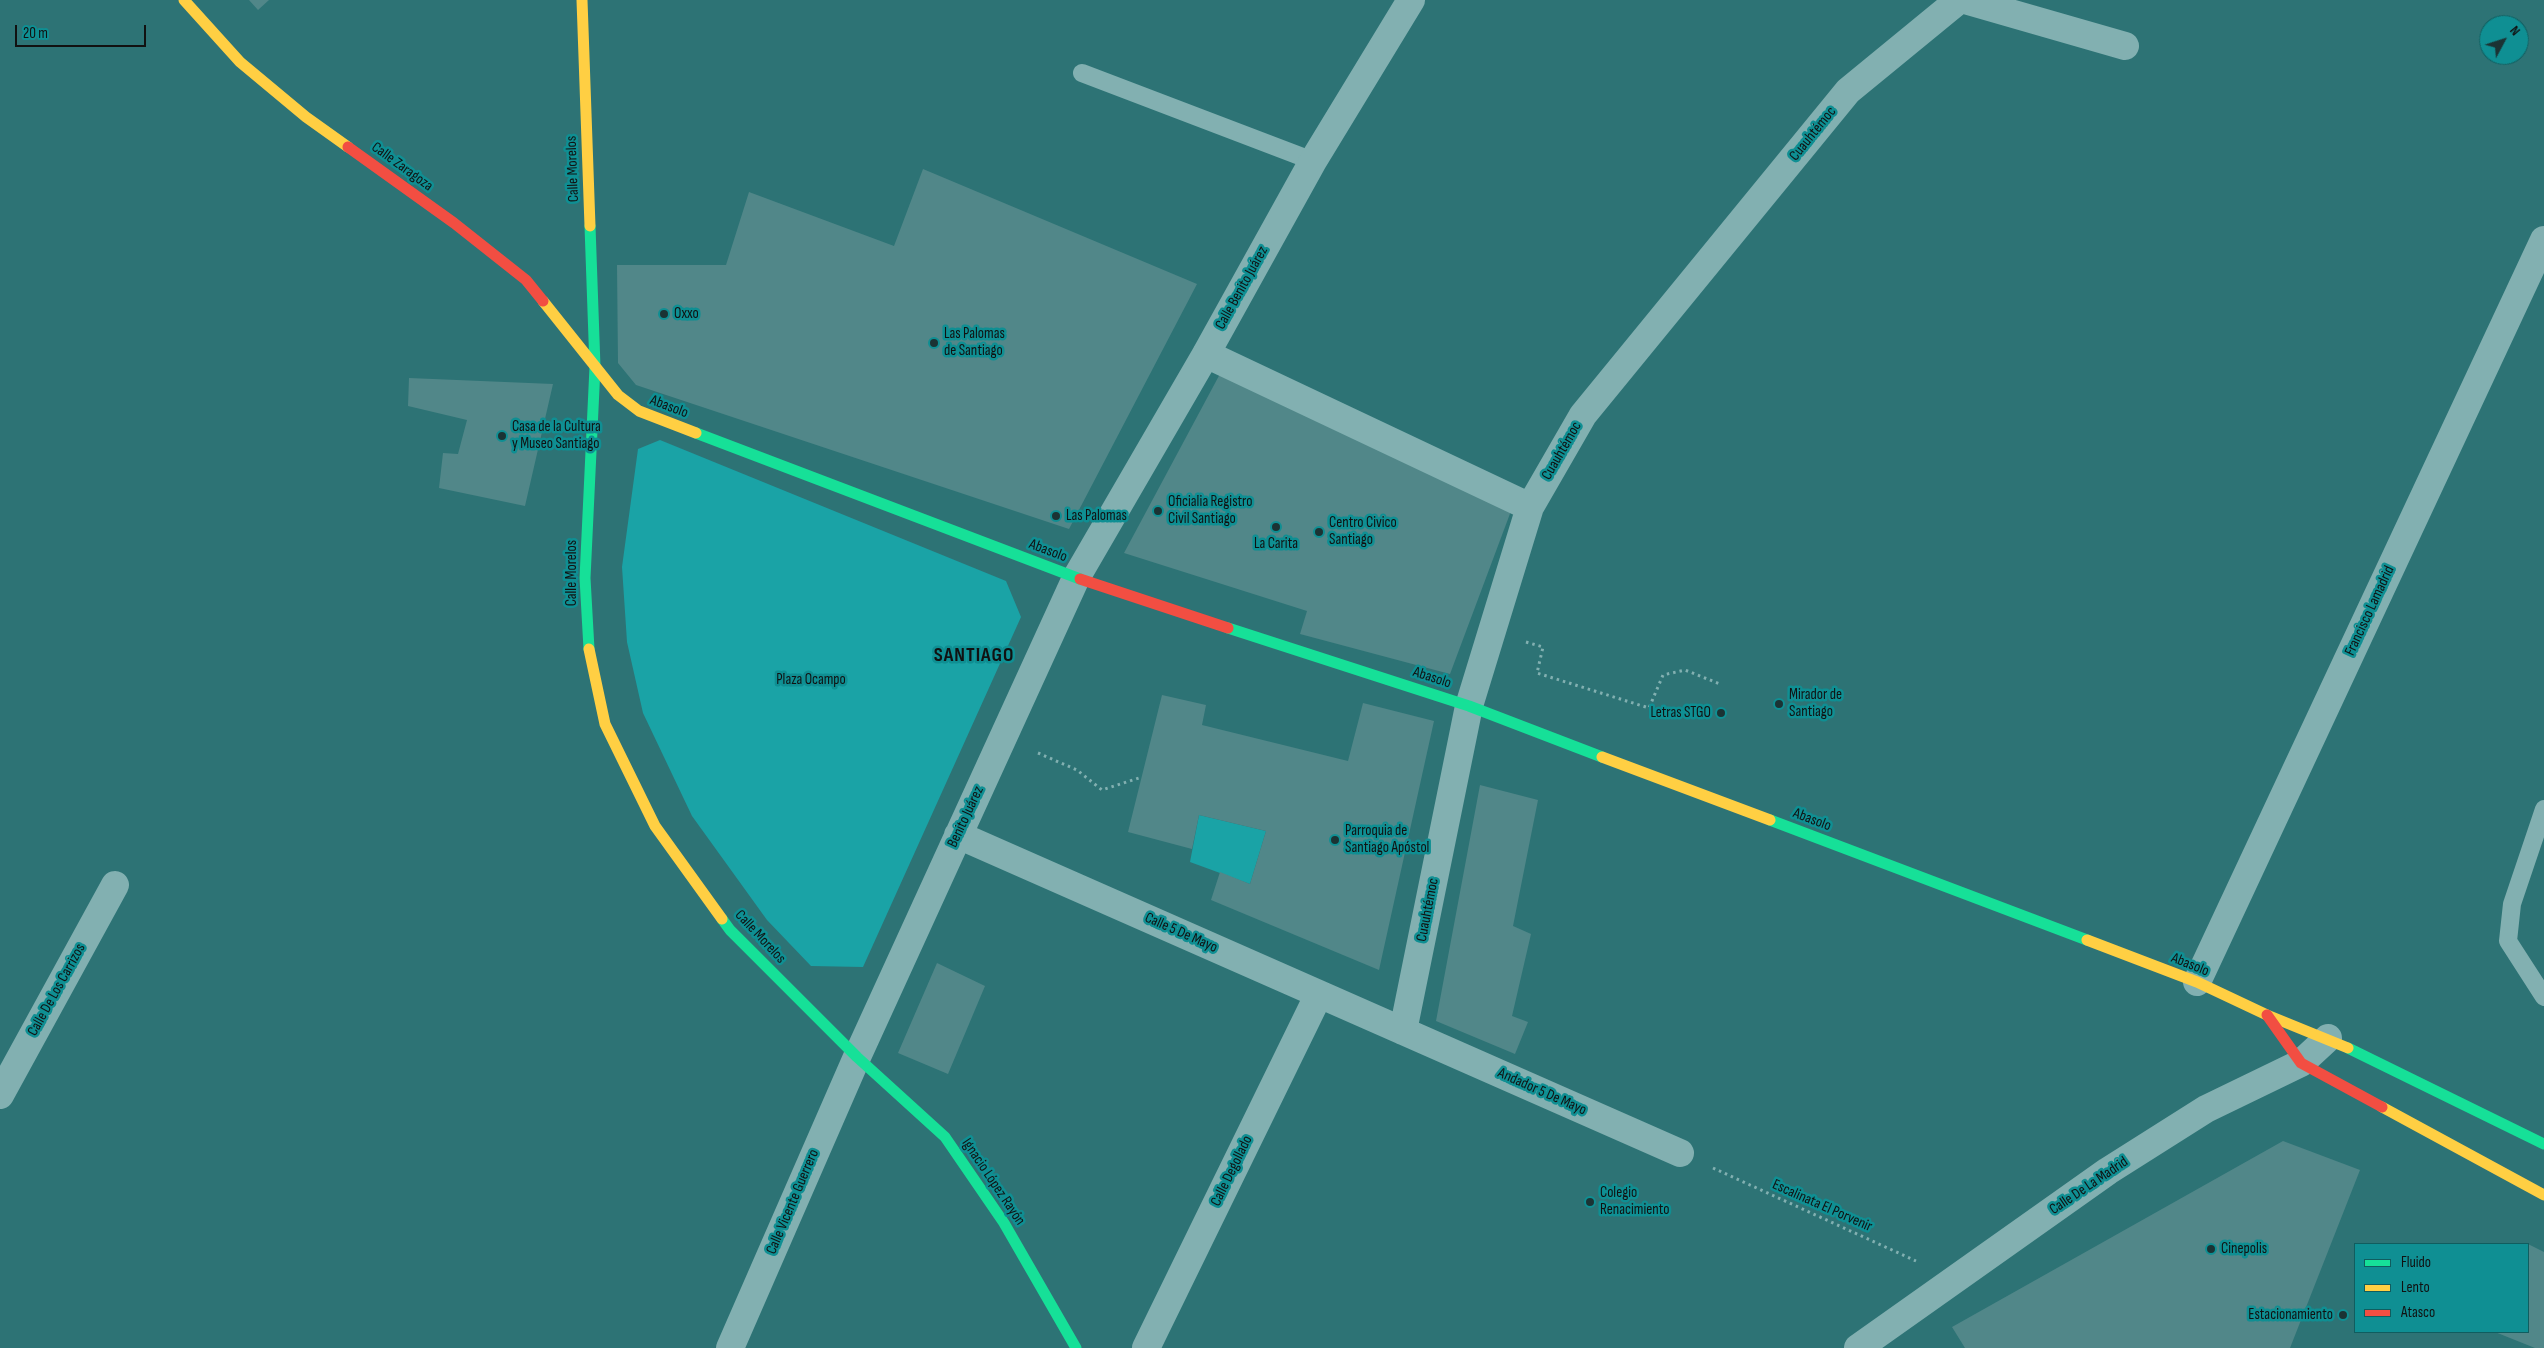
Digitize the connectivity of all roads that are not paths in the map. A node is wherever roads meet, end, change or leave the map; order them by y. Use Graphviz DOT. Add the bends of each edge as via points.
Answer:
graph roads {
  1 [pos="184,0"];
  2 [pos="582,0"];
  3 [pos="1411,0"];
  4 [pos="1959,0"];
  5 [pos="1965,0"];
  6 [pos="2125,46"];
  7 [pos="1082,72"];
  8 [pos="1313,161"];
  9 [pos="2544,240"];
  10 [pos="1206,354"];
  11 [pos="595,367"];
  12 [pos="1530,507"];
  13 [pos="1076,578"];
  14 [pos="1469,706"];
  15 [pos="2544,810"];
  16 [pos="958,835"];
  17 [pos="114,885"];
  18 [pos="2196,982"];
  19 [pos="1318,994"];
  20 [pos="2544,998"];
  21 [pos="2267,1015"];
  22 [pos="1403,1032"];
  23 [pos="2328,1038"];
  24 [pos="856,1056"];
  25 [pos="2302,1063"];
  26 [pos="0,1095"];
  27 [pos="2544,1144"];
  28 [pos="1680,1153"];
  29 [pos="2544,1195"];
  30 [pos="730,1348"];
  31 [pos="1076,1348"];
  32 [pos="1146,1348"];
  33 [pos="1858,1348"];
  1 -- 11 [label="street, Calle Zaragoza" via="240,62 306,117 454,223 526,280"];
  2 -- 11 [label="street, Calle Morelos"];
  3 -- 8 [label="street, Calle Benito Juárez"];
  4 -- 12 [label="street, Cuauhtémoc" via="1848,91 1583,415"];
  5 -- 6 [label="street"];
  7 -- 8 [label="lane"];
  8 -- 10 [label="street, Calle Benito Juárez"];
  9 -- 18 [label="street, Francisco Lamadrid"];
  10 -- 12 [label="street"];
  10 -- 13 [label="street, Calle Benito Juárez"];
  11 -- 13 [label="street, Abasolo" via="618,395 639,411"];
  11 -- 24 [label="street, Calle Morelos" via="585,578 589,653 605,724 656,826 730,930"];
  12 -- 14 [label="street, Cuauhtémoc"];
  13 -- 14 [label="street, Abasolo"];
  13 -- 16 [label="street, Benito Juárez"];
  14 -- 18 [label="street, Abasolo"];
  14 -- 22 [label="street, Cuauhtémoc"];
  15 -- 20 [label="lane" via="2512,904 2508,941"];
  16 -- 19 [label="street, Calle 5 De Mayo"];
  16 -- 24 [label="street, Benito Juárez"];
  17 -- 26 [label="street, Calle De Los Carrizos"];
  18 -- 21 [label="street, Abasolo"];
  19 -- 22 [label="street, Calle 5 De Mayo"];
  19 -- 32 [label="street, Calle Degollado"];
  21 -- 23 [label="street, Abasolo"];
  21 -- 25 [label="street, Abasolo"];
  22 -- 28 [label="street, Andador 5 De Mayo"];
  23 -- 25 [label="street, Calle De La Madrid"];
  23 -- 27 [label="street, Abasolo"];
  24 -- 30 [label="street, Calle Vicente Guerrero"];
  24 -- 31 [label="street, Ignacio López Rayón" via="945,1137 1004,1223"];
  25 -- 29 [label="street, Abasolo"];
  25 -- 33 [label="street, Calle De La Madrid" via="2198,1114 2108,1171"];
}
